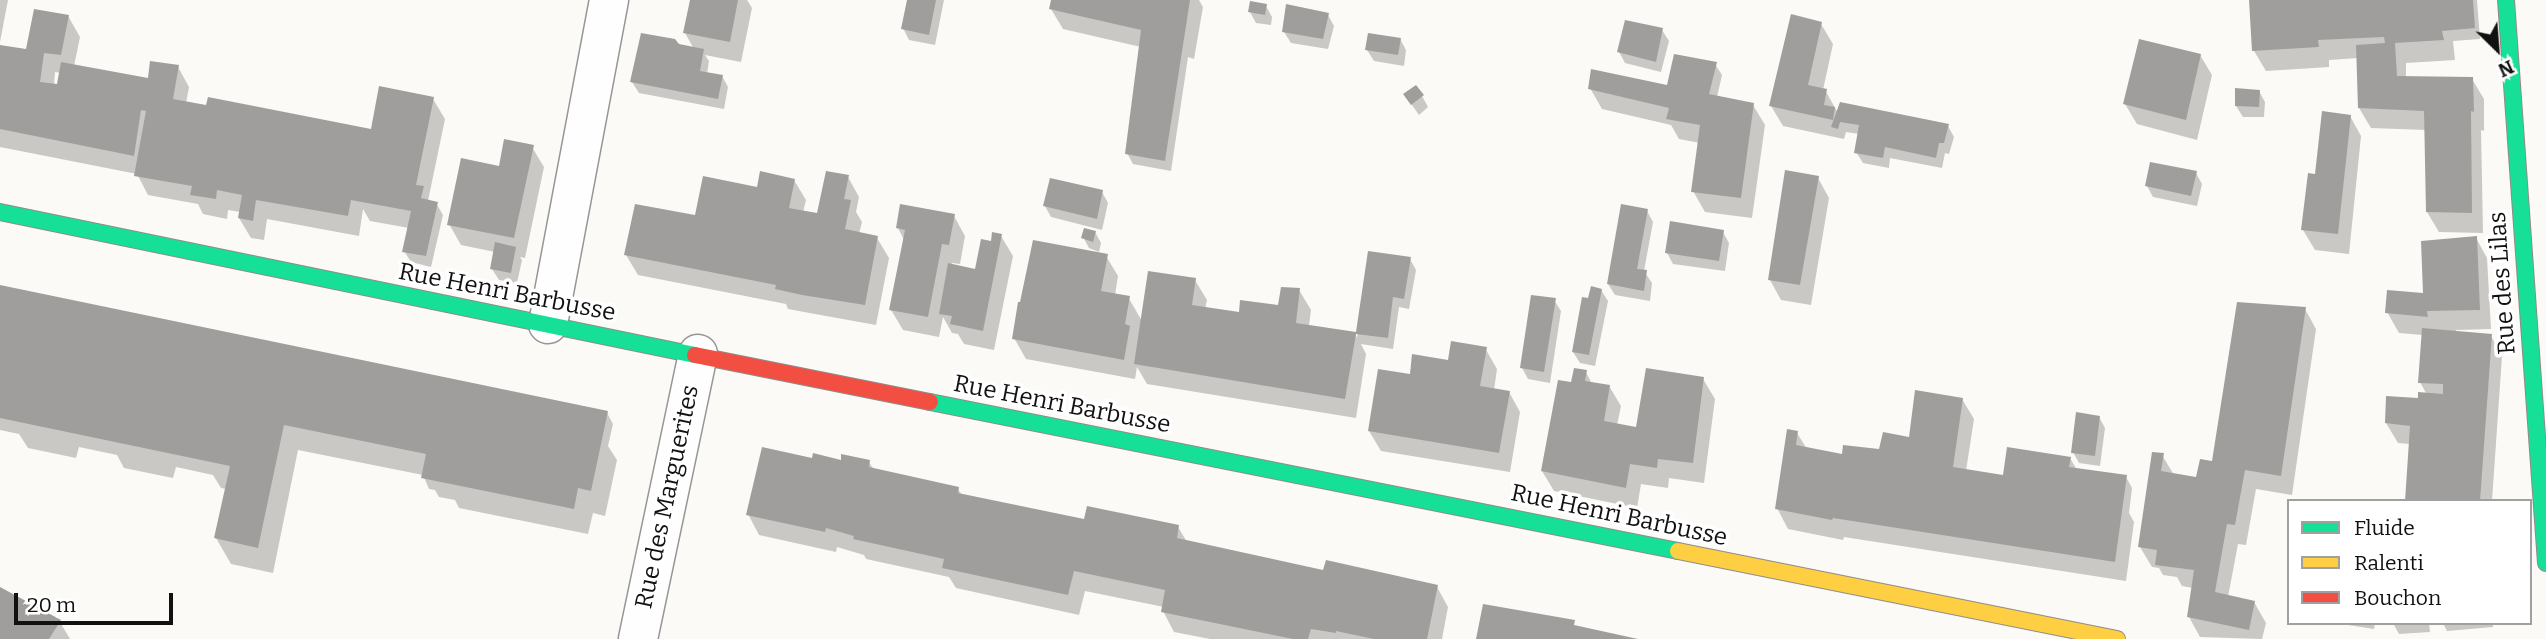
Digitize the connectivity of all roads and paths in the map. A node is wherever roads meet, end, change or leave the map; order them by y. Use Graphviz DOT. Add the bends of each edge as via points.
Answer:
graph roads {
  1 [pos="609,0"];
  2 [pos="2506,0"];
  3 [pos="0,212"];
  4 [pos="548,324"];
  5 [pos="698,354"];
  6 [pos="2546,563"];
  7 [pos="638,639"];
  8 [pos="2117,639"];
  1 -- 4 [label="street"];
  2 -- 6 [label="street, Rue des Lilas"];
  3 -- 4 [label="street, Rue Henri Barbusse"];
  4 -- 5 [label="street, Rue Henri Barbusse"];
  5 -- 7 [label="street, Rue des Marguerites"];
  5 -- 8 [label="street, Rue Henri Barbusse"];
}
